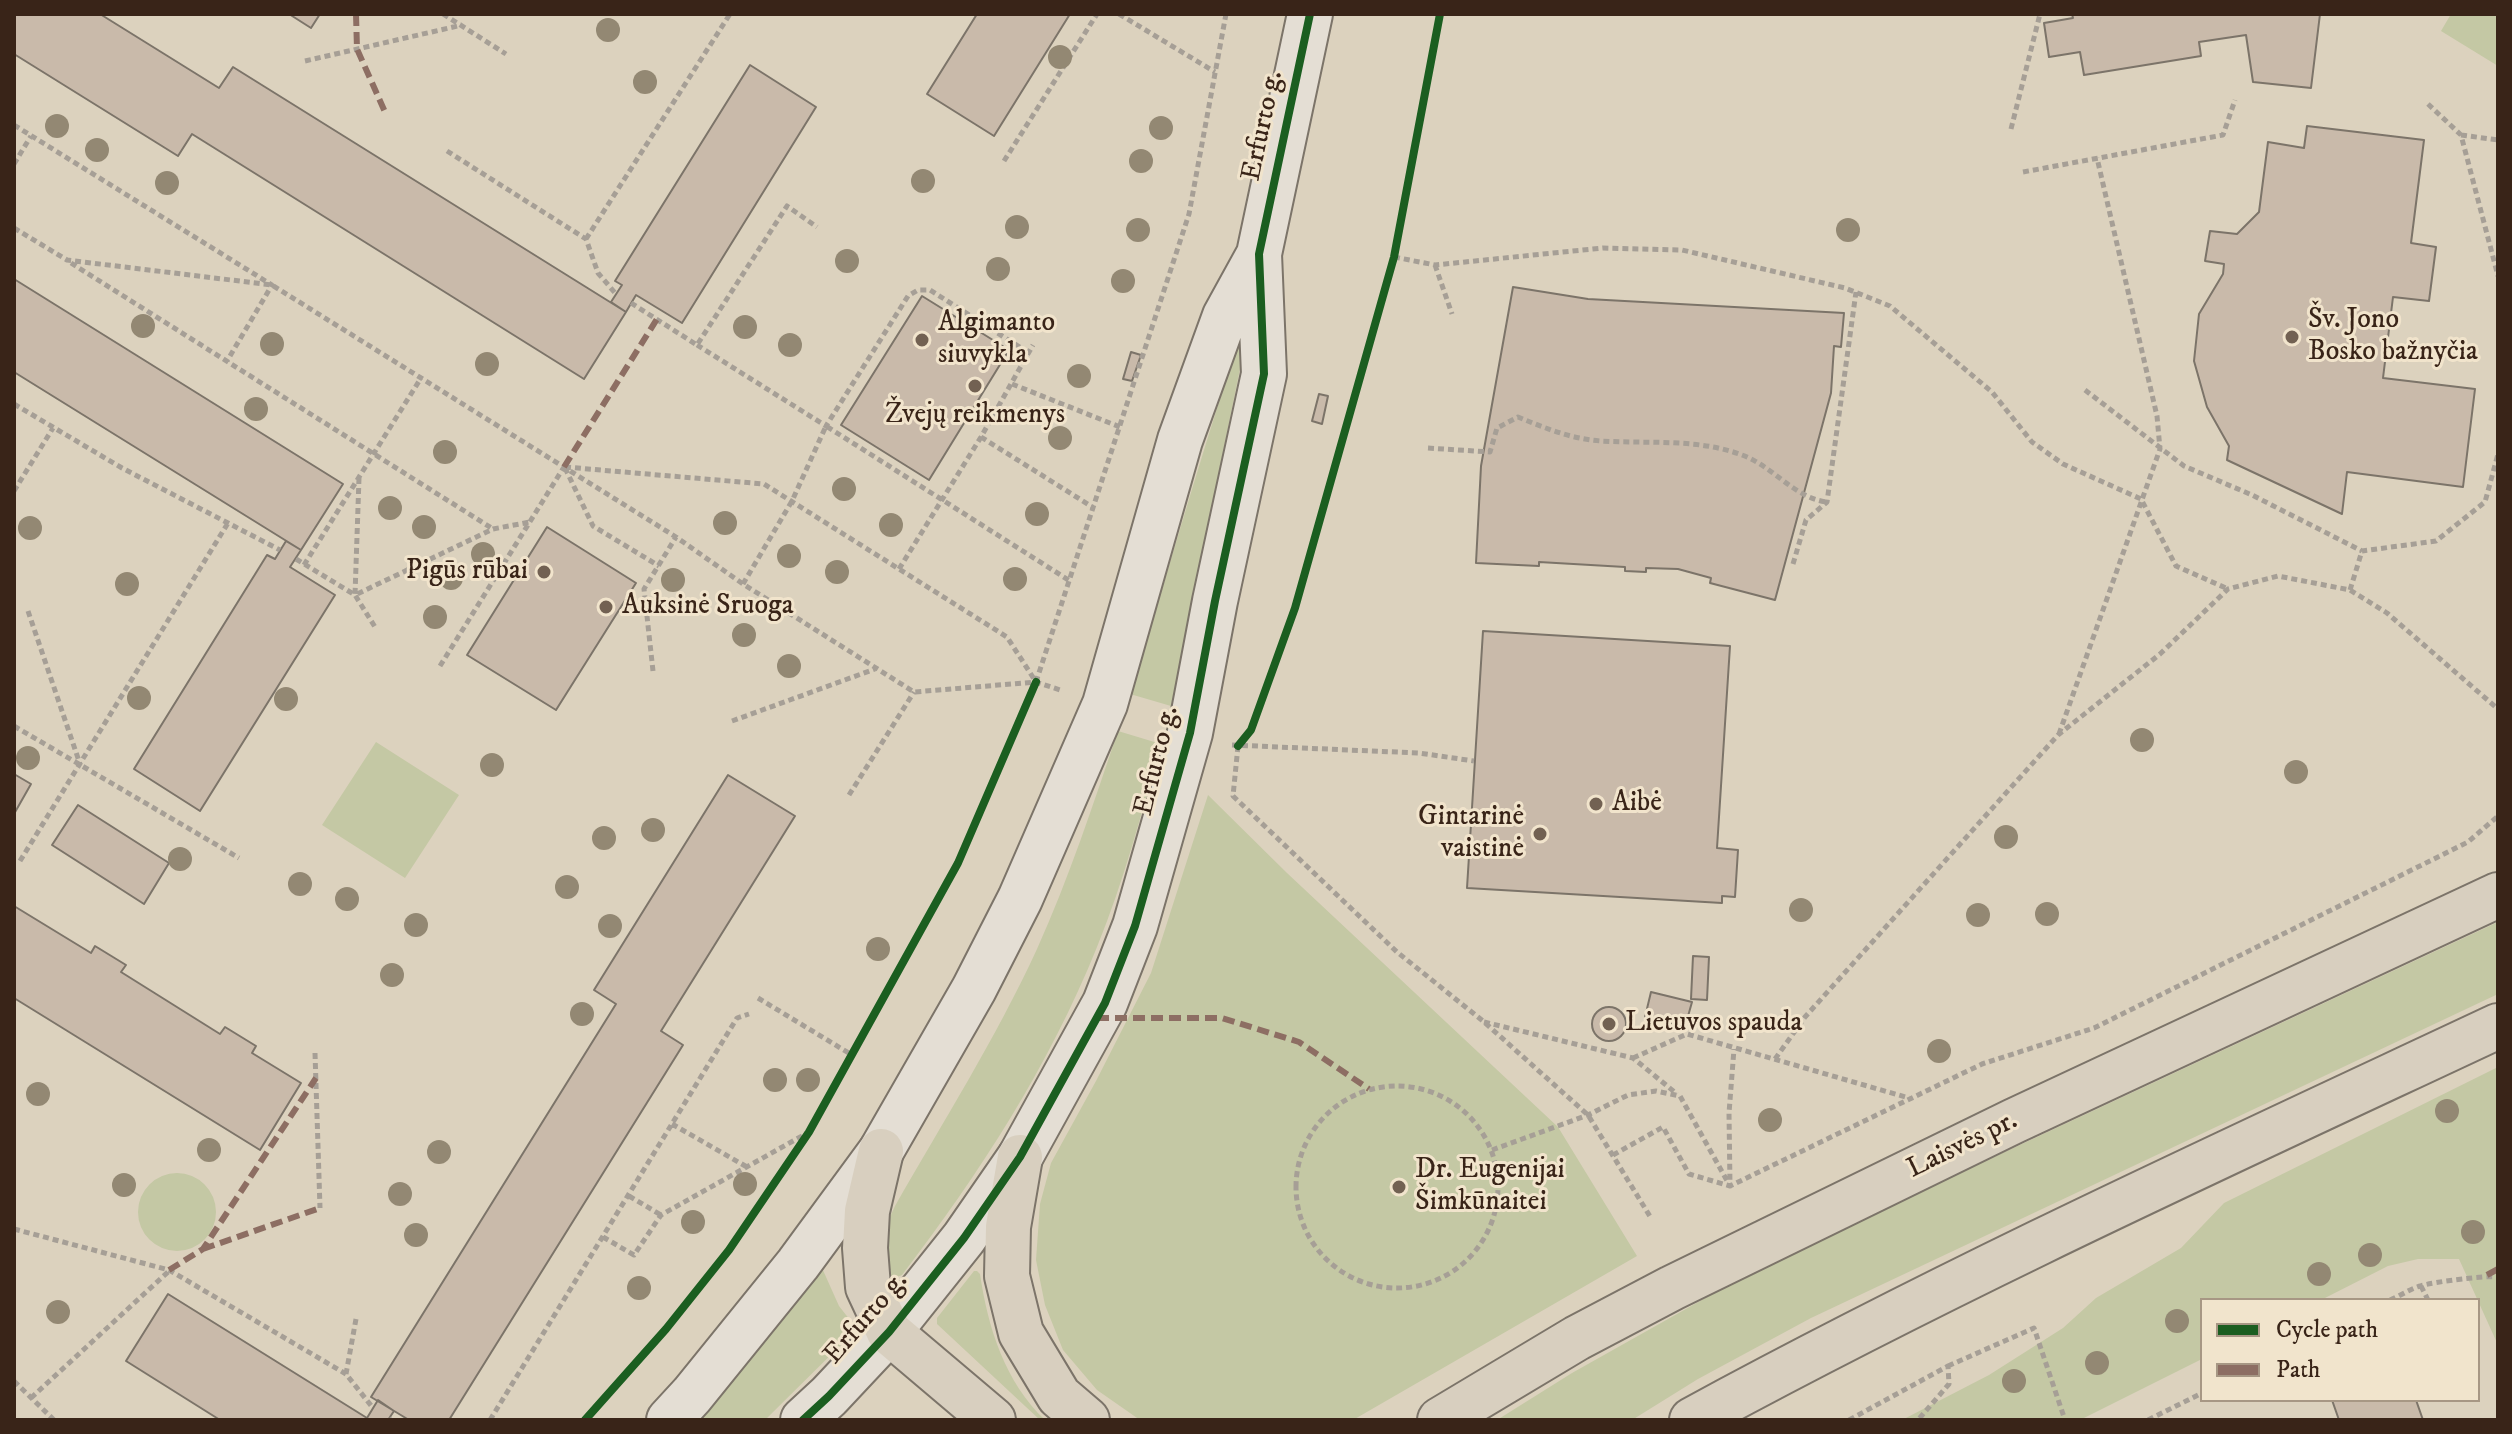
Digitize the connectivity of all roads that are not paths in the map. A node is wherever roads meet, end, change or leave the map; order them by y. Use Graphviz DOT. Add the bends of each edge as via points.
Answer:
graph roads {
  1 [pos="1310,14"];
  2 [pos="1259,254"];
  3 [pos="2498,895"];
  4 [pos="2498,1026"];
  5 [pos="881,1151"];
  6 [pos="1020,1157"];
  7 [pos="889,1332"];
  8 [pos="669,1420"];
  9 [pos="803,1420"];
  10 [pos="993,1420"];
  11 [pos="1087,1420"];
  12 [pos="1440,1420"];
  13 [pos="1692,1420"];
  1 -- 2 [label="street, Erfurto g."];
  2 -- 5 [label="street, Erfurto g." via="1225,316 1180,440 1105,704 1013,912"];
  2 -- 6 [label="street, Erfurto g." via="1264,374 1190,733 1135,926 1105,1003"];
  3 -- 12 [label="main road, Laisvės pr." via="1672,1288"];
  4 -- 13 [label="main road" via="2012,1255"];
  5 -- 7 [label="main road" via="867,1211 865,1248 868,1287"];
  5 -- 8 [label="street, Erfurto g." via="798,1264"];
  6 -- 7 [label="street, Erfurto g."];
  6 -- 11 [label="main road" via="1008,1227 1007,1276 1021,1333 1059,1396"];
  7 -- 9 [label="street, Erfurto g."];
  7 -- 10 [label="main road"];
}
